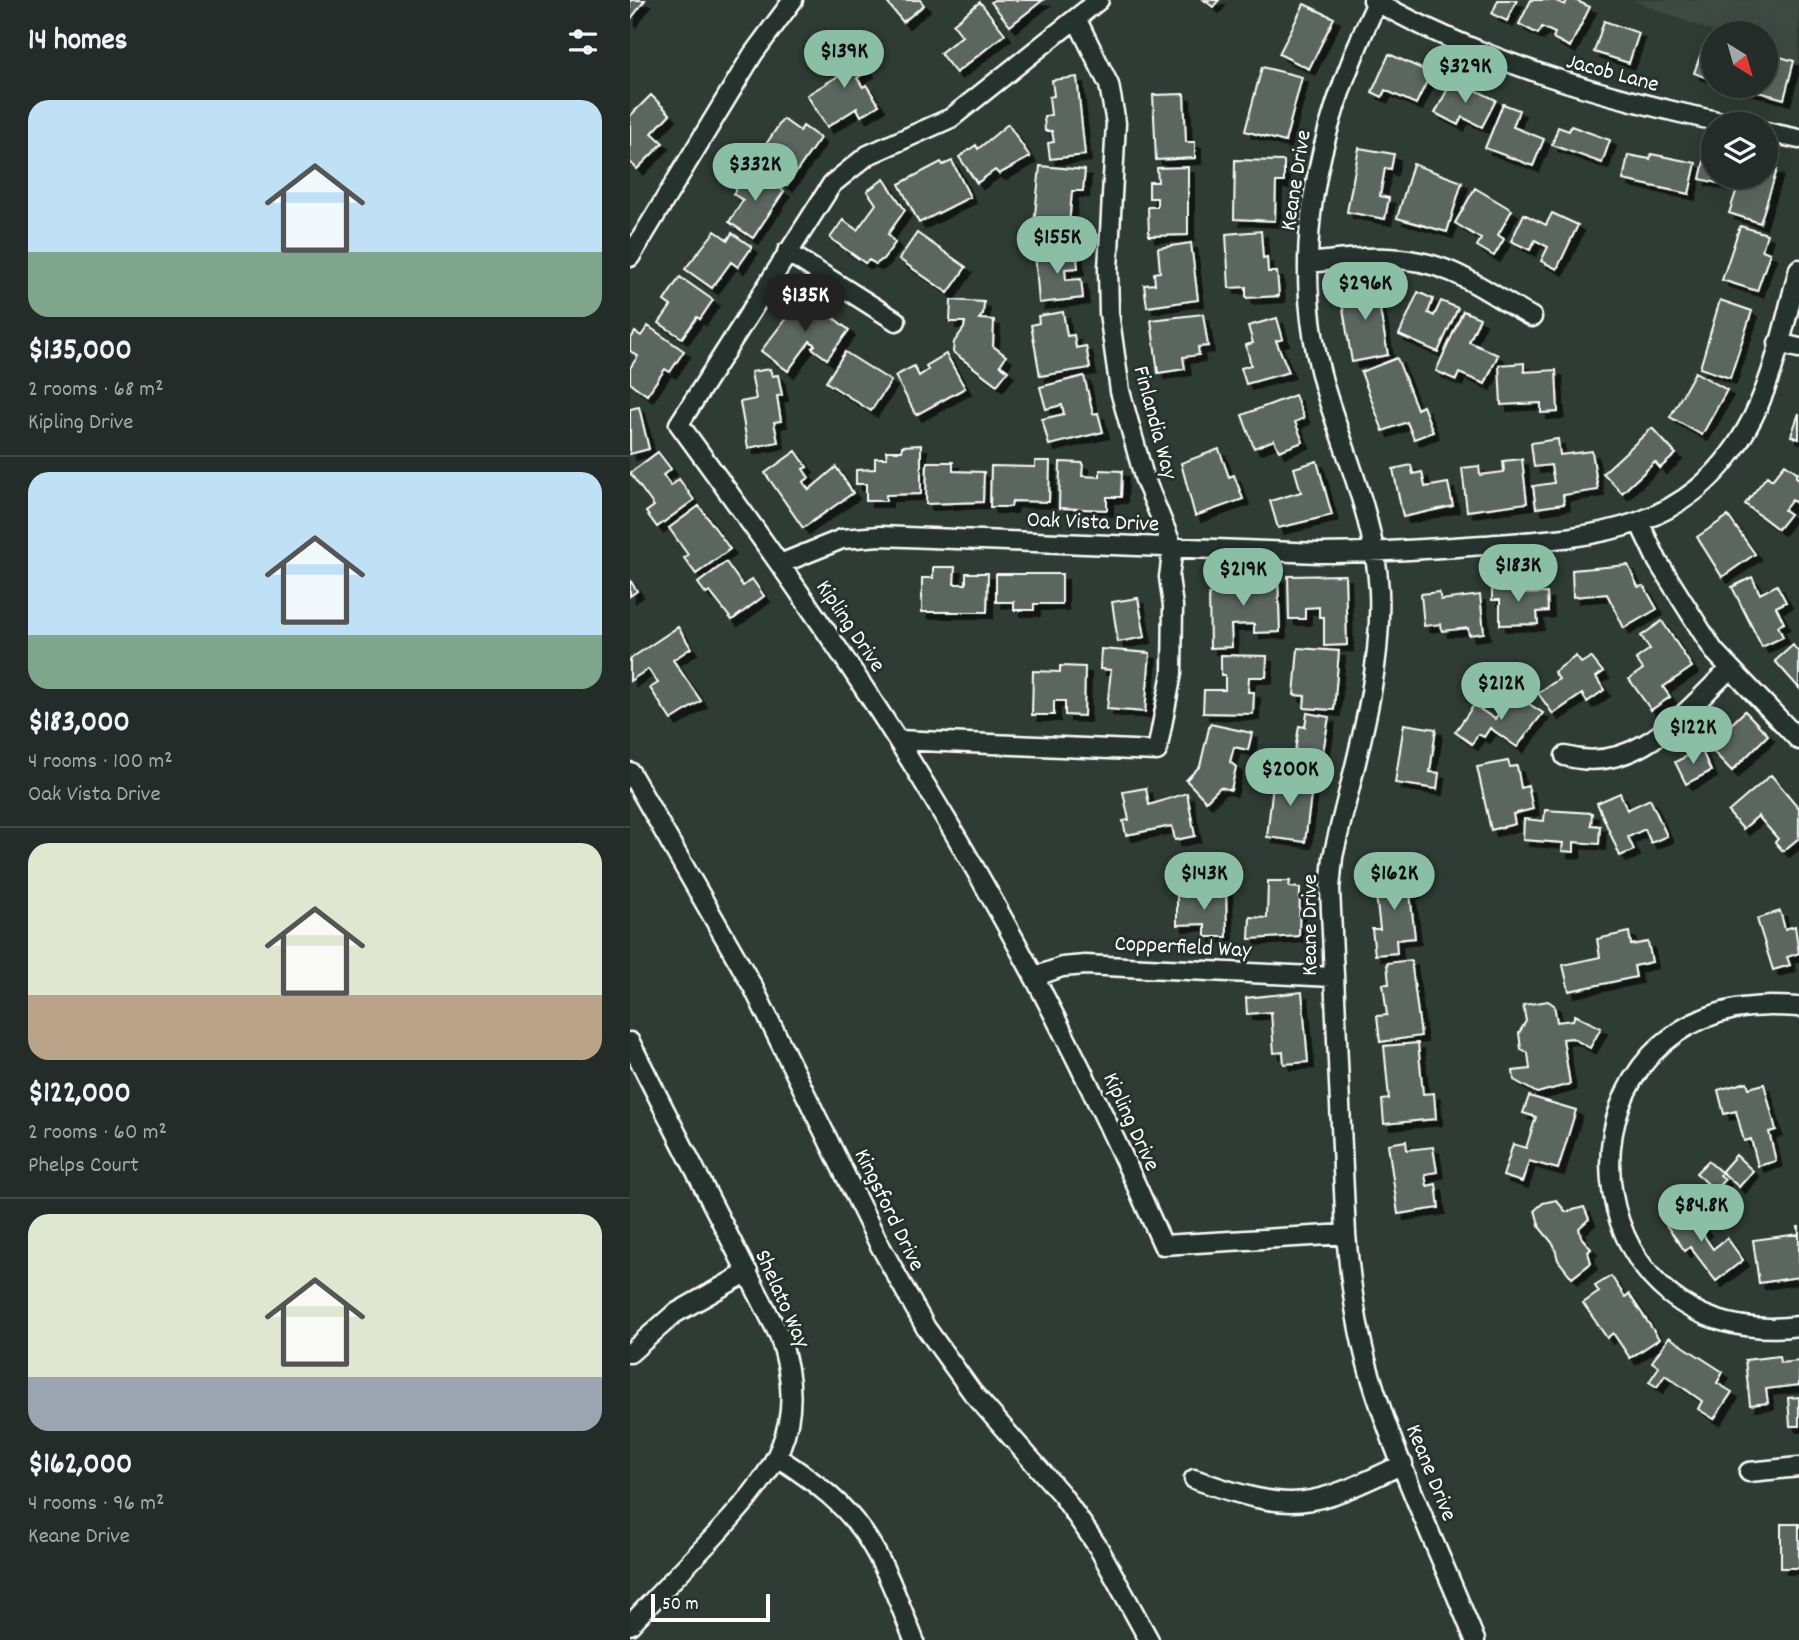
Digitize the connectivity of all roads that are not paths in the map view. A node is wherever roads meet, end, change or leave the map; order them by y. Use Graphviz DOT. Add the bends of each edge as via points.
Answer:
graph roads {
  1 [pos="793,0"];
  2 [pos="1099,0"];
  3 [pos="1375,1"];
  4 [pos="1076,18"];
  5 [pos="1701,118"];
  6 [pos="1778,135"];
  7 [pos="1799,139"];
  8 [pos="787,252"];
  9 [pos="630,257"];
  10 [pos="1309,263"];
  11 [pos="1799,269"];
  12 [pos="1532,317"];
  13 [pos="896,321"];
  14 [pos="1778,343"];
  15 [pos="1799,348"];
  16 [pos="1639,522"];
  17 [pos="1173,548"];
  18 [pos="1375,553"];
  19 [pos="780,564"];
  20 [pos="1731,668"];
  21 [pos="898,740"];
  22 [pos="1799,740"];
  23 [pos="1565,756"];
  24 [pos="630,772"];
  25 [pos="1034,977"];
  26 [pos="1332,977"];
  27 [pos="1799,1007"];
  28 [pos="630,1042"];
  29 [pos="1346,1234"];
  30 [pos="748,1272"];
  31 [pos="1799,1326"];
  32 [pos="630,1353"];
  33 [pos="777,1457"];
  34 [pos="1403,1464"];
  35 [pos="1799,1467"];
  36 [pos="1749,1472"];
  37 [pos="1194,1479"];
  38 [pos="633,1617"];
  39 [pos="914,1640"];
  40 [pos="1149,1640"];
  41 [pos="1475,1640"];
  1 -- 9 [label="street" via="753,54"];
  2 -- 4 [label="street, Kipling Drive"];
  3 -- 5 [label="street, Jacob Lane" via="1433,32 1529,72"];
  3 -- 10 [label="street, Keane Drive" via="1327,122 1311,209"];
  4 -- 8 [label="street, Kipling Drive" via="951,118 888,144 849,168 818,202"];
  4 -- 17 [label="street, Finlandia Way" via="1104,73 1116,123 1108,268 1120,391 1144,477"];
  6 -- 7 [label="street"];
  8 -- 13 [label="street"];
  8 -- 19 [label="street, Kipling Drive" via="679,424"];
  10 -- 12 [label="street" via="1357,257 1413,260 1454,272"];
  10 -- 18 [label="street, Keane Drive" via="1320,367 1359,483"];
  11 -- 14 [label="street, Oak Vista Drive"];
  14 -- 15 [label="street"];
  14 -- 16 [label="street, Oak Vista Drive" via="1757,410 1732,451 1691,492"];
  16 -- 18 [label="street, Oak Vista Drive" via="1580,538"];
  16 -- 20 [label="street" via="1690,617"];
  17 -- 18 [label="street, Oak Vista Drive"];
  17 -- 19 [label="street, Oak Vista Drive" via="880,536 842,539"];
  17 -- 21 [label="street, Finlandia Way" via="1169,577 1172,673 1157,751"];
  18 -- 26 [label="street, Keane Drive" via="1379,592 1376,661 1333,857"];
  19 -- 21 [label="street, Kipling Drive"];
  20 -- 22 [label="street"];
  20 -- 23 [label="street" via="1649,744 1597,761"];
  21 -- 25 [label="street, Kipling Drive"];
  24 -- 40 [label="street, Kingsford Drive" via="753,987 878,1242 926,1328 972,1392 1062,1495 1104,1556"];
  25 -- 26 [label="street, Copperfield Way" via="1085,965"];
  25 -- 29 [label="street, Kipling Drive" via="1163,1245"];
  26 -- 29 [label="street, Keane Drive"];
  27 -- 31 [label="street" via="1755,1006 1711,1016 1655,1054 1634,1080 1619,1111 1612,1132 1609,1177 1627,1242 1670,1294 1688,1307 1730,1324 1775,1329"];
  28 -- 30 [label="street, Shelato Way"];
  29 -- 34 [label="street, Keane Drive" via="1351,1288 1368,1369"];
  30 -- 32 [label="street" via="674,1314"];
  30 -- 33 [label="street, Shelato Way" via="779,1335 790,1377 789,1420"];
  33 -- 38 [label="street, Shelato Way" via="753,1495"];
  33 -- 39 [label="street" via="832,1495 863,1529 890,1579"];
  34 -- 37 [label="street" via="1342,1493 1305,1502 1255,1499"];
  34 -- 41 [label="street, Keane Drive"];
  35 -- 36 [label="street"];
}
